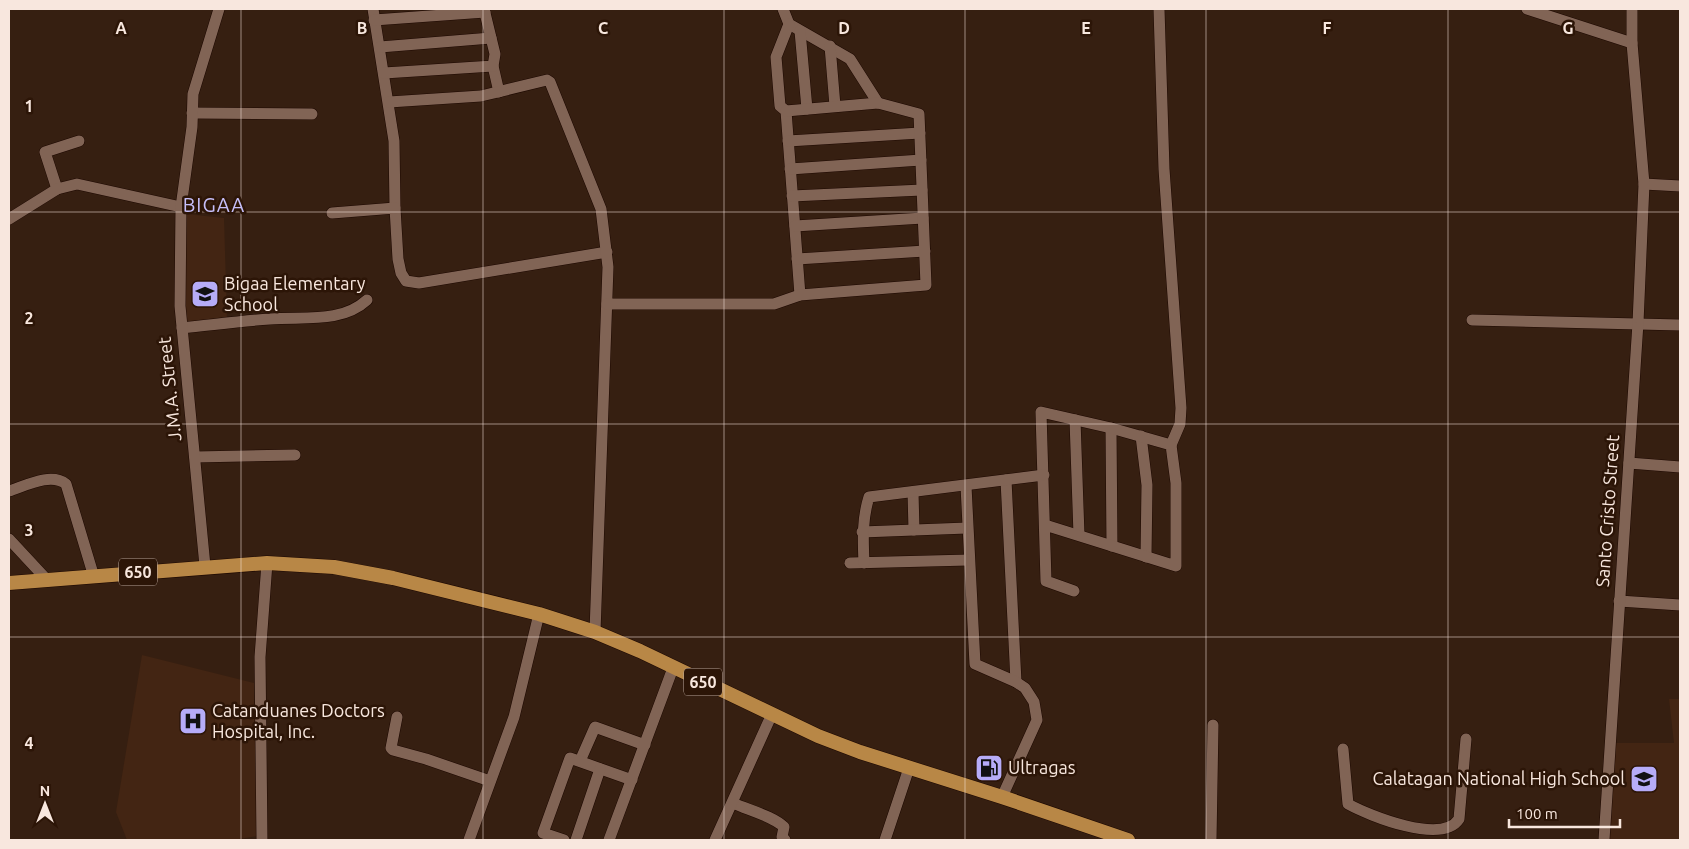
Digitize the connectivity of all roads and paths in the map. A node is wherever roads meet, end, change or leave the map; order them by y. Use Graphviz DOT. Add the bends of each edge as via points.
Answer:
graph roads {
  1 [pos="219,9"];
  2 [pos="783,9"];
  3 [pos="1159,9"];
  4 [pos="1527,9"];
  5 [pos="1632,9"];
  6 [pos="484,10"];
  7 [pos="374,14"];
  8 [pos="789,24"];
  9 [pos="800,31"];
  10 [pos="491,38"];
  11 [pos="1632,43"];
  12 [pos="830,46"];
  13 [pos="380,47"];
  14 [pos="493,66"];
  15 [pos="384,73"];
  16 [pos="499,92"];
  17 [pos="389,102"];
  18 [pos="878,103"];
  19 [pos="835,106"];
  20 [pos="808,109"];
  21 [pos="786,111"];
  22 [pos="192,113"];
  23 [pos="312,114"];
  24 [pos="920,133"];
  25 [pos="79,141"];
  26 [pos="788,141"];
  27 [pos="921,160"];
  28 [pos="790,168"];
  29 [pos="1644,184"];
  30 [pos="1680,186"];
  31 [pos="57,189"];
  32 [pos="922,190"];
  33 [pos="792,196"];
  34 [pos="181,208"];
  35 [pos="395,208"];
  36 [pos="332,213"];
  37 [pos="923,218"];
  38 [pos="9,219"];
  39 [pos="795,226"];
  40 [pos="924,251"];
  41 [pos="607,252"];
  42 [pos="797,259"];
  43 [pos="800,295"];
  44 [pos="367,300"];
  45 [pos="607,304"];
  46 [pos="1472,320"];
  47 [pos="1638,323"];
  48 [pos="1680,325"];
  49 [pos="182,328"];
  50 [pos="1075,420"];
  51 [pos="1111,428"];
  52 [pos="1141,436"];
  53 [pos="1171,445"];
  54 [pos="296,455"];
  55 [pos="195,457"];
  56 [pos="1629,464"];
  57 [pos="1680,467"];
  58 [pos="1044,475"];
  59 [pos="1006,480"];
  60 [pos="966,486"];
  61 [pos="9,491"];
  62 [pos="913,492"];
  63 [pos="1045,525"];
  64 [pos="967,528"];
  65 [pos="914,530"];
  66 [pos="862,532"];
  67 [pos="1079,535"];
  68 [pos="9,539"];
  69 [pos="1112,546"];
  70 [pos="1146,557"];
  71 [pos="969,560"];
  72 [pos="267,563"];
  73 [pos="850,563"];
  74 [pos="864,564"];
  75 [pos="205,566"];
  76 [pos="94,577"];
  77 [pos="48,581"];
  78 [pos="9,583"];
  79 [pos="1074,591"];
  80 [pos="1619,601"];
  81 [pos="1680,605"];
  82 [pos="539,614"];
  83 [pos="594,632"];
  84 [pos="673,668"];
  85 [pos="1016,682"];
  86 [pos="772,714"];
  87 [pos="397,717"];
  88 [pos="1212,725"];
  89 [pos="1466,739"];
  90 [pos="645,745"];
  91 [pos="1343,749"];
  92 [pos="580,761"];
  93 [pos="600,768"];
  94 [pos="909,768"];
  95 [pos="632,780"];
  96 [pos="490,781"];
  97 [pos="1002,797"];
  98 [pos="733,803"];
  99 [pos="1436,835"];
  100 [pos="262,840"];
  101 [pos="469,840"];
  102 [pos="564,840"];
  103 [pos="576,840"];
  104 [pos="609,840"];
  105 [pos="715,840"];
  106 [pos="785,840"];
  107 [pos="885,840"];
  108 [pos="1126,840"];
  109 [pos="1211,840"];
  110 [pos="1604,840"];
  1 -- 22 [label="street, J.M.A. Street" via="193,94"];
  2 -- 8 [label="street"];
  3 -- 53 [label="street" via="1164,168 1181,408 1180,424"];
  4 -- 11 [label="street"];
  5 -- 11 [label="street, Santo Cristo Street"];
  6 -- 7 [label="street"];
  6 -- 10 [label="street"];
  7 -- 13 [label="street"];
  8 -- 9 [label="street"];
  8 -- 21 [label="street" via="776,56 780,106"];
  9 -- 12 [label="street"];
  9 -- 20 [label="street"];
  10 -- 13 [label="street"];
  10 -- 14 [label="street" via="495,54"];
  11 -- 29 [label="street, Santo Cristo Street"];
  12 -- 18 [label="street" via="850,59"];
  12 -- 19 [label="street"];
  13 -- 15 [label="street"];
  14 -- 15 [label="street"];
  14 -- 16 [label="street"];
  15 -- 17 [label="street"];
  16 -- 17 [label="street"];
  16 -- 41 [label="street" via="543,80 550,82 601,209"];
  17 -- 35 [label="street" via="394,141"];
  18 -- 19 [label="street"];
  18 -- 24 [label="street" via="919,114"];
  19 -- 20 [label="street"];
  20 -- 21 [label="street"];
  21 -- 26 [label="street"];
  22 -- 23 [label="street"];
  22 -- 34 [label="street, J.M.A. Street"];
  24 -- 26 [label="street"];
  24 -- 27 [label="street"];
  25 -- 31 [label="street" via="45,152"];
  26 -- 28 [label="street"];
  27 -- 28 [label="street"];
  27 -- 32 [label="street"];
  28 -- 33 [label="street"];
  29 -- 30 [label="street"];
  29 -- 47 [label="street, Santo Cristo Street"];
  31 -- 34 [label="street" via="77,184"];
  31 -- 38 [label="street"];
  32 -- 33 [label="street"];
  32 -- 37 [label="street"];
  33 -- 39 [label="street"];
  34 -- 49 [label="street, J.M.A. Street" via="179,274"];
  35 -- 36 [label="street"];
  35 -- 41 [label="street" via="398,259 406,281 419,283"];
  37 -- 39 [label="street"];
  37 -- 40 [label="street"];
  39 -- 42 [label="street"];
  40 -- 42 [label="street"];
  40 -- 43 [label="street" via="926,285"];
  41 -- 45 [label="street"];
  42 -- 43 [label="street"];
  43 -- 45 [label="street" via="774,304"];
  44 -- 49 [label="street" via="328,317 277,318"];
  45 -- 83 [label="street"];
  46 -- 47 [label="street"];
  47 -- 48 [label="street"];
  47 -- 56 [label="street, Santo Cristo Street"];
  49 -- 55 [label="street, J.M.A. Street"];
  50 -- 51 [label="street"];
  50 -- 58 [label="street" via="1041,412"];
  50 -- 67 [label="street"];
  51 -- 52 [label="street"];
  51 -- 69 [label="street"];
  52 -- 53 [label="street"];
  52 -- 70 [label="street" via="1147,485"];
  53 -- 70 [label="street" via="1176,483 1176,566"];
  54 -- 55 [label="street"];
  55 -- 75 [label="street, J.M.A. Street"];
  56 -- 57 [label="street"];
  56 -- 80 [label="street, Santo Cristo Street"];
  58 -- 59 [label="street"];
  58 -- 63 [label="street"];
  59 -- 60 [label="street"];
  59 -- 85 [label="street"];
  60 -- 62 [label="street"];
  60 -- 64 [label="street"];
  61 -- 76 [label="street" via="47,479 57,478 66,484"];
  62 -- 65 [label="street"];
  62 -- 66 [label="street" via="869,496"];
  63 -- 67 [label="street"];
  63 -- 79 [label="street" via="1046,581"];
  64 -- 65 [label="street"];
  64 -- 71 [label="street"];
  65 -- 66 [label="street"];
  66 -- 74 [label="street"];
  67 -- 69 [label="street"];
  68 -- 77 [label="street"];
  69 -- 70 [label="street"];
  71 -- 74 [label="street"];
  71 -- 85 [label="street" via="975,664"];
  72 -- 75 [label="main road, 650"];
  72 -- 82 [label="main road, 650" via="350,569"];
  72 -- 100 [label="street" via="260,657"];
  73 -- 74 [label="street"];
  75 -- 76 [label="main road, 650"];
  76 -- 77 [label="main road, 650"];
  77 -- 78 [label="main road, 650"];
  80 -- 81 [label="street"];
  80 -- 110 [label="street, Santo Cristo Street"];
  82 -- 83 [label="main road, 650"];
  82 -- 96 [label="street" via="514,717"];
  83 -- 84 [label="main road, 650"];
  84 -- 86 [label="main road, 650"];
  84 -- 90 [label="street"];
  85 -- 97 [label="street" via="1025,688 1034,702 1037,720"];
  86 -- 94 [label="main road, 650" via="843,746"];
  86 -- 98 [label="street"];
  87 -- 96 [label="street" via="393,750"];
  88 -- 109 [label="street"];
  89 -- 99 [label="street" via="1459,819 1455,825"];
  90 -- 92 [label="street" via="595,728"];
  90 -- 95 [label="street"];
  91 -- 99 [label="street" via="1348,804"];
  92 -- 93 [label="street"];
  92 -- 102 [label="street" via="570,758 543,833"];
  93 -- 95 [label="street"];
  93 -- 103 [label="street"];
  94 -- 97 [label="main road, 650"];
  94 -- 107 [label="street"];
  95 -- 104 [label="street"];
  96 -- 101 [label="street"];
  97 -- 108 [label="main road, 650"];
  98 -- 105 [label="street"];
  98 -- 106 [label="street" via="776,819 784,827 782,837"];
}
